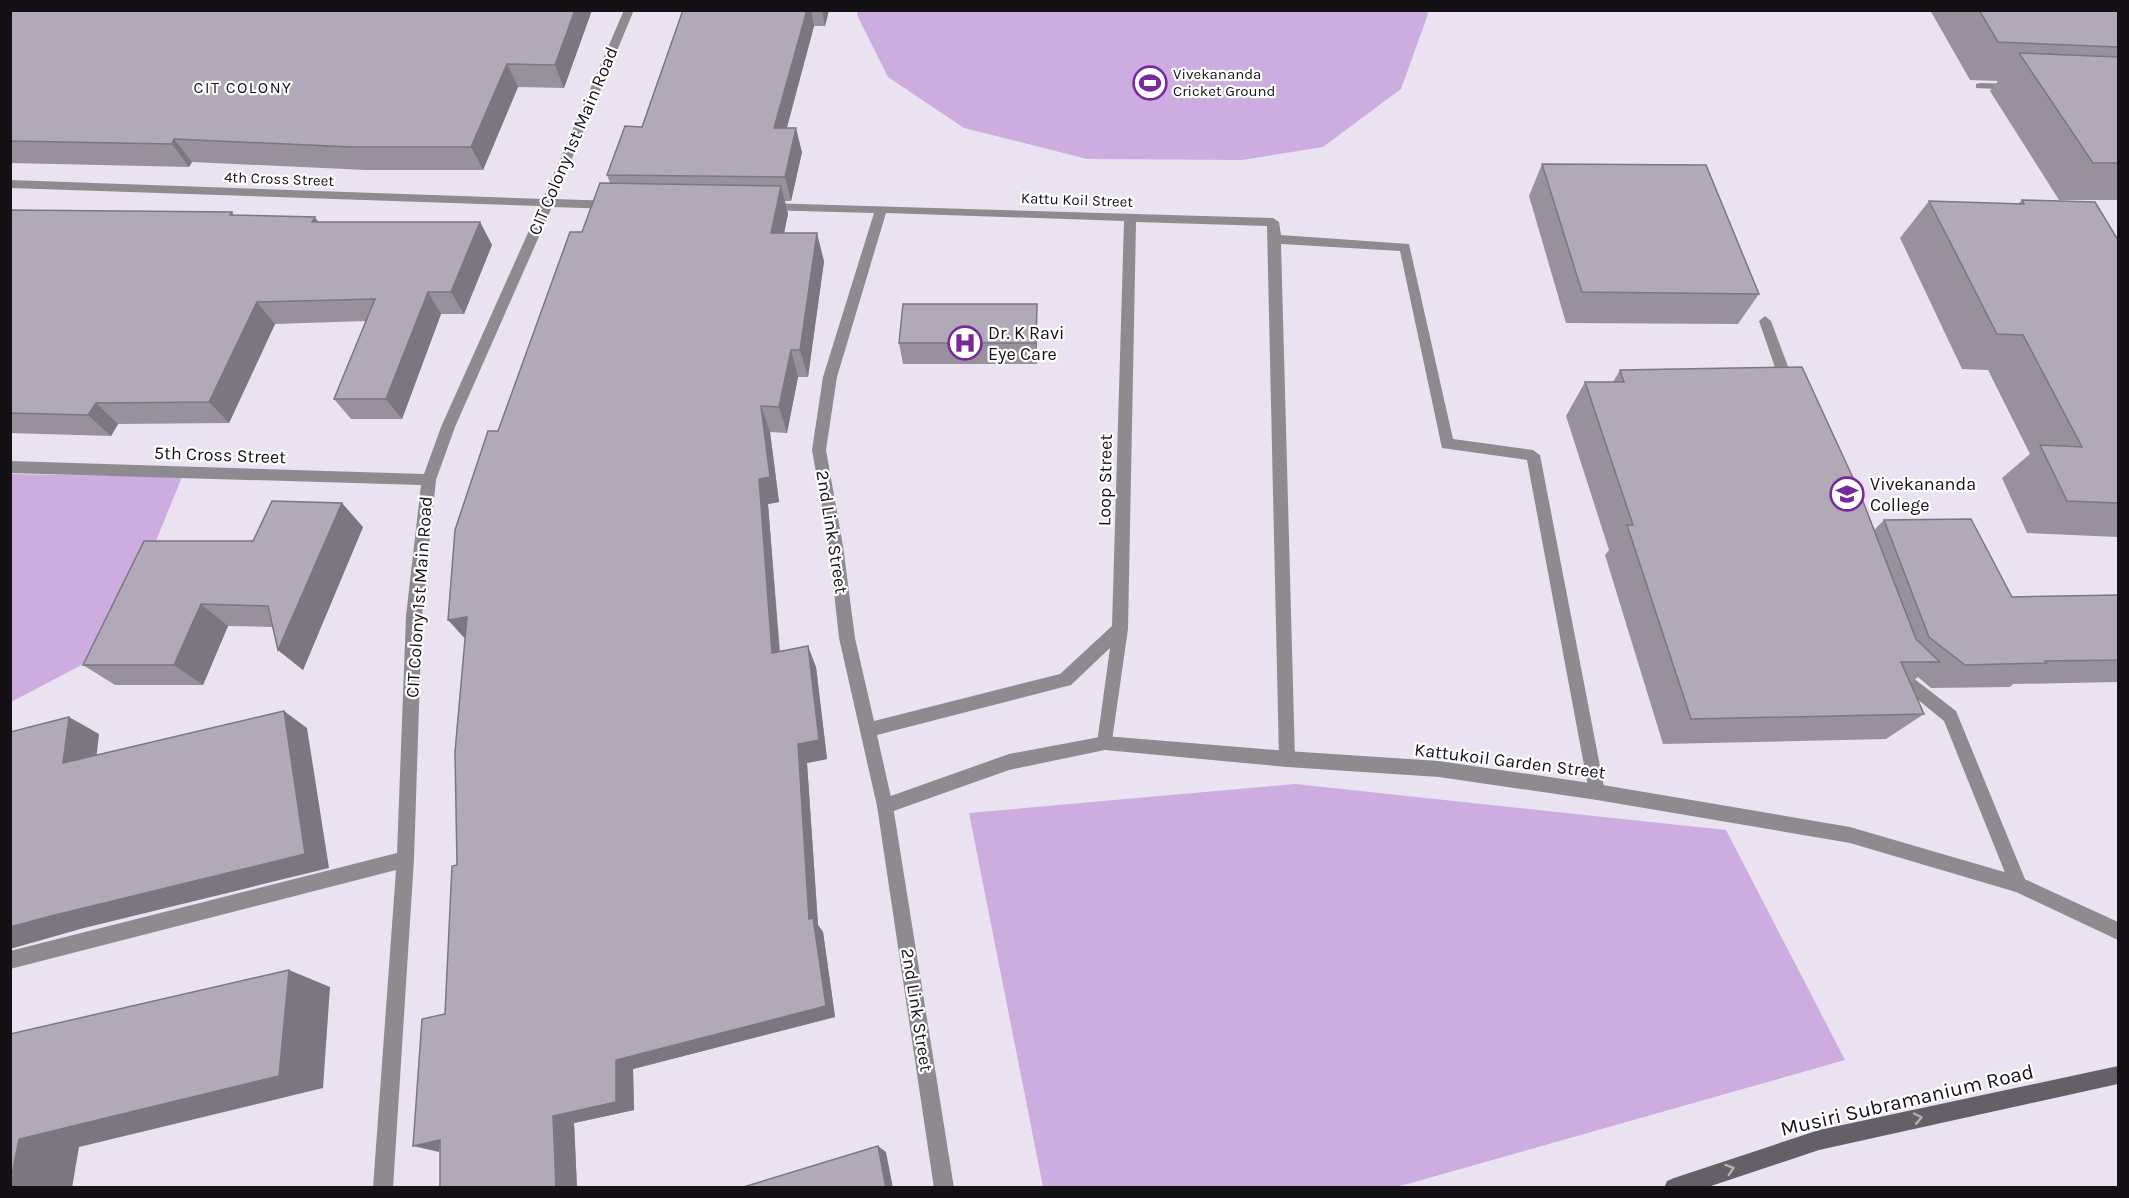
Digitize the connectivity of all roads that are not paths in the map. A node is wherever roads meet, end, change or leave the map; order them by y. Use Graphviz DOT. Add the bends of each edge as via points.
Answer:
graph roads {
  1 [pos="629,10"];
  2 [pos="1980,86"];
  3 [pos="2026,87"];
  4 [pos="10,184"];
  5 [pos="547,204"];
  6 [pos="631,205"];
  7 [pos="750,207"];
  8 [pos="881,209"];
  9 [pos="1130,216"];
  10 [pos="1275,239"];
  11 [pos="1765,321"];
  12 [pos="1794,399"];
  13 [pos="10,467"];
  14 [pos="429,480"];
  15 [pos="1120,629"];
  16 [pos="1886,656"];
  17 [pos="869,730"];
  18 [pos="1105,743"];
  19 [pos="1287,759"];
  20 [pos="1596,792"];
  21 [pos="885,806"];
  22 [pos="405,859"];
  23 [pos="2018,884"];
  24 [pos="2118,932"];
  25 [pos="10,960"];
  26 [pos="2118,1075"];
  27 [pos="383,1188"];
  28 [pos="944,1188"];
  29 [pos="1674,1188"];
  1 -- 5 [label="street, CIT Colony 1st Main Road"];
  2 -- 3 [label="street"];
  4 -- 5 [label="street, 4th Cross Street"];
  5 -- 6 [label="street"];
  5 -- 14 [label="street, CIT Colony 1st Main Road" via="448,427"];
  7 -- 8 [label="street"];
  8 -- 9 [label="street, Kattu Koil Street"];
  8 -- 17 [label="street, 2nd Link Street" via="830,376 819,450 847,638"];
  9 -- 10 [label="street, Kattu Koil Street" via="1273,222"];
  9 -- 15 [label="street, Loop Street"];
  10 -- 19 [label="street"];
  10 -- 20 [label="street" via="1405,247 1447,444 1533,455"];
  11 -- 12 [label="street"];
  13 -- 14 [label="street, 5th Cross Street"];
  14 -- 22 [label="street, CIT Colony 1st Main Road" via="414,616"];
  15 -- 17 [label="street" via="1065,680"];
  15 -- 18 [label="street, Loop Street"];
  16 -- 23 [label="street" via="1890,666 1950,716"];
  17 -- 21 [label="street, 2nd Link Street"];
  18 -- 19 [label="street, Kattukoil Garden Street"];
  18 -- 21 [label="street, Kattukoil Garden Street" via="1009,762"];
  19 -- 20 [label="street, Kattukoil Garden Street" via="1439,769"];
  20 -- 23 [label="street, Kattukoil Garden Street" via="1851,835"];
  21 -- 28 [label="street, 2nd Link Street"];
  22 -- 25 [label="street"];
  22 -- 27 [label="street, CIT Colony 1st Main Road"];
  23 -- 24 [label="street, Kattukoil Garden Street"];
  29 -- 26 [label="main road, Musiri Subramanium Road, one-way" via="1819,1140"];
}
